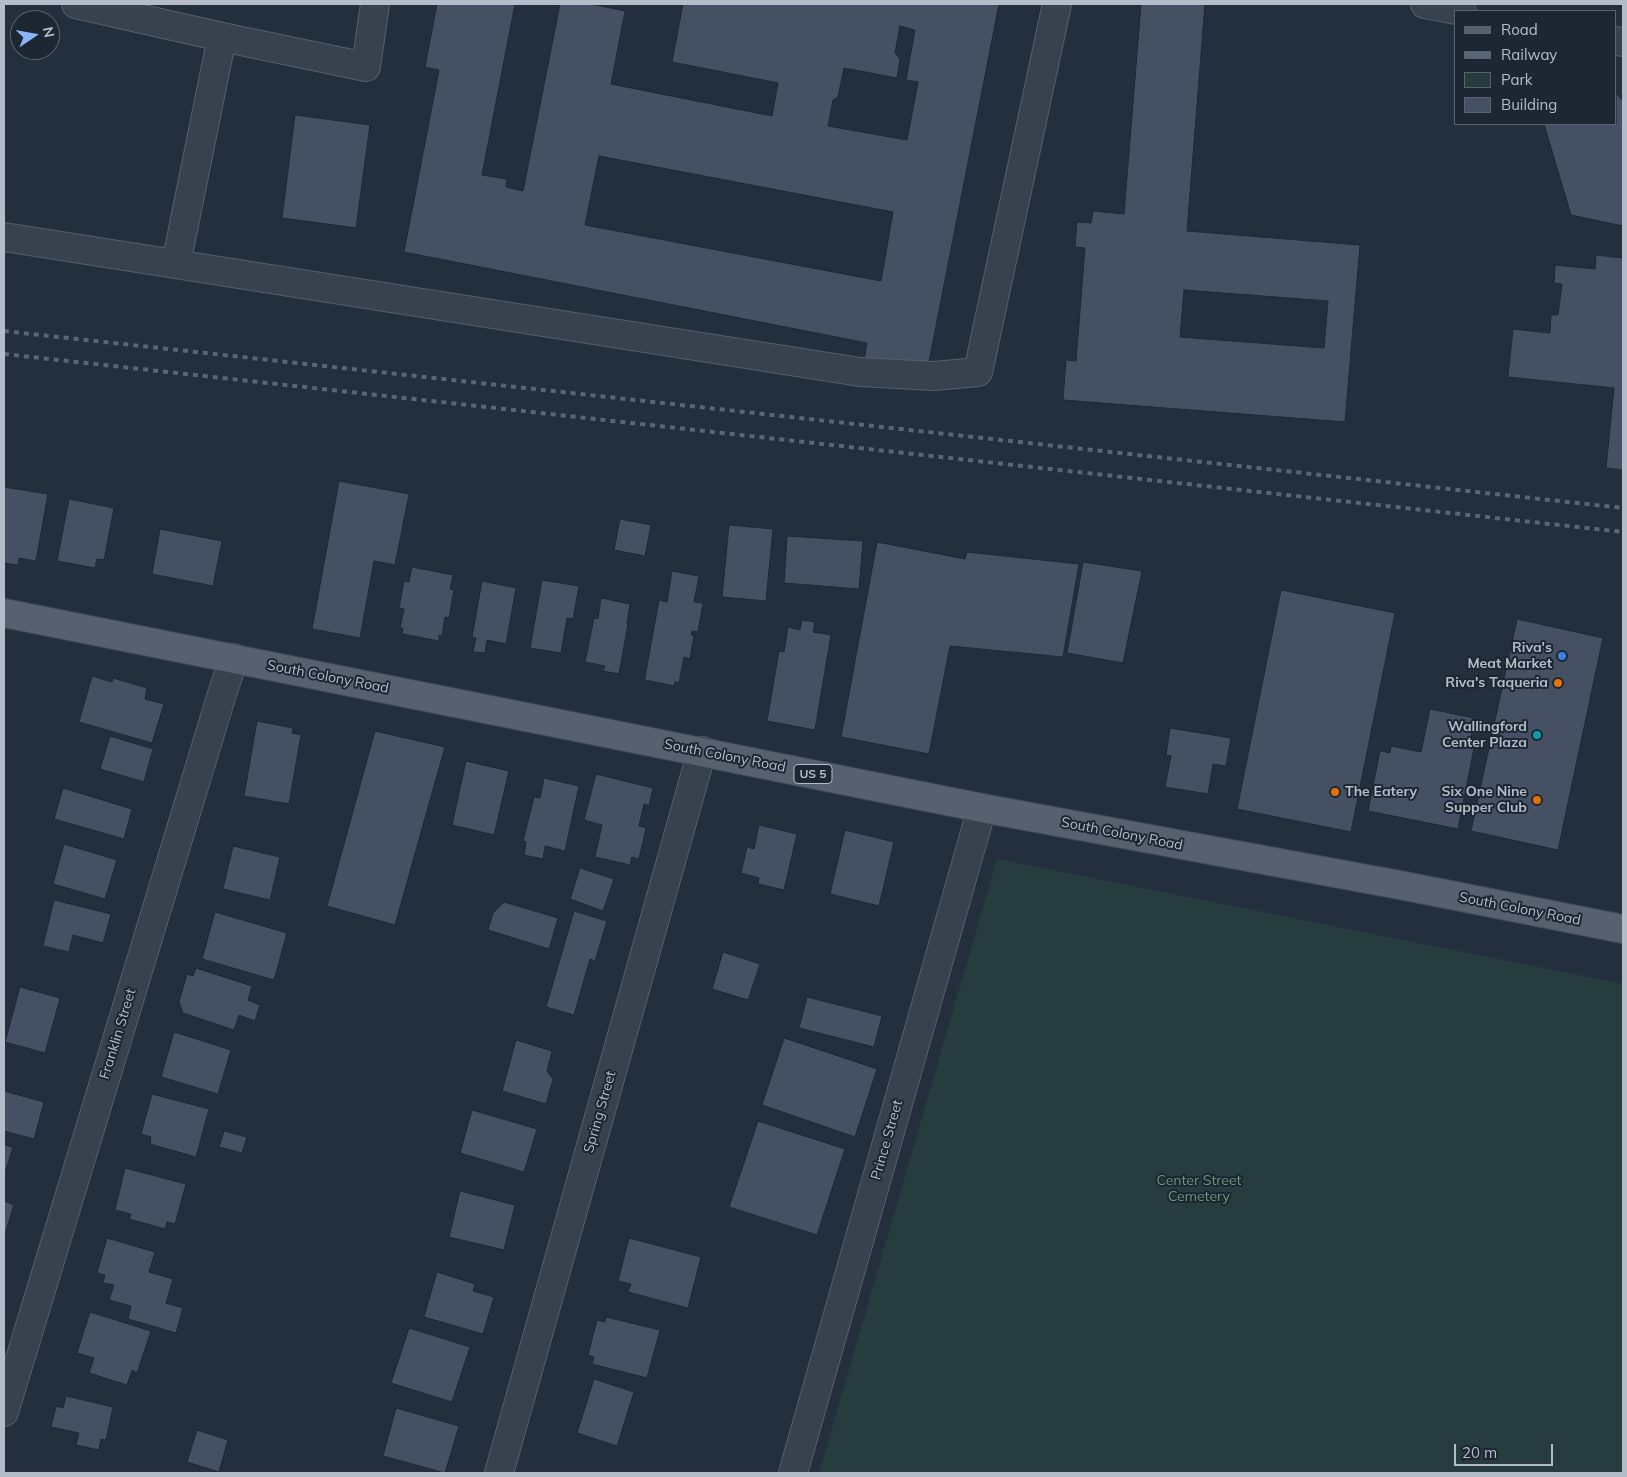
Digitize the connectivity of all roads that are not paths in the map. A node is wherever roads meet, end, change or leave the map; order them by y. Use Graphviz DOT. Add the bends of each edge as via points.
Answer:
graph roads {
  1 [pos="76,4"];
  2 [pos="375,4"];
  3 [pos="1057,4"];
  4 [pos="1424,4"];
  5 [pos="1457,10"];
  6 [pos="222,37"];
  7 [pos="4,237"];
  8 [pos="176,264"];
  9 [pos="4,612"];
  10 [pos="234,658"];
  11 [pos="702,751"];
  12 [pos="982,808"];
  13 [pos="1623,929"];
  14 [pos="4,1412"];
  15 [pos="499,1473"];
  16 [pos="793,1473"];
  1 -- 6 [label="street"];
  2 -- 6 [label="street" via="366,67"];
  3 -- 8 [label="street" via="978,372 934,376 860,372"];
  4 -- 5 [label="street"];
  6 -- 8 [label="street"];
  7 -- 8 [label="street"];
  9 -- 10 [label="main road, South Colony Road / US 5"];
  10 -- 11 [label="main road, South Colony Road / US 5"];
  10 -- 14 [label="street, Franklin Street"];
  11 -- 12 [label="main road, South Colony Road / US 5"];
  11 -- 15 [label="street, Spring Street"];
  12 -- 13 [label="main road, South Colony Road / US 5"];
  12 -- 16 [label="street, Prince Street"];
}
